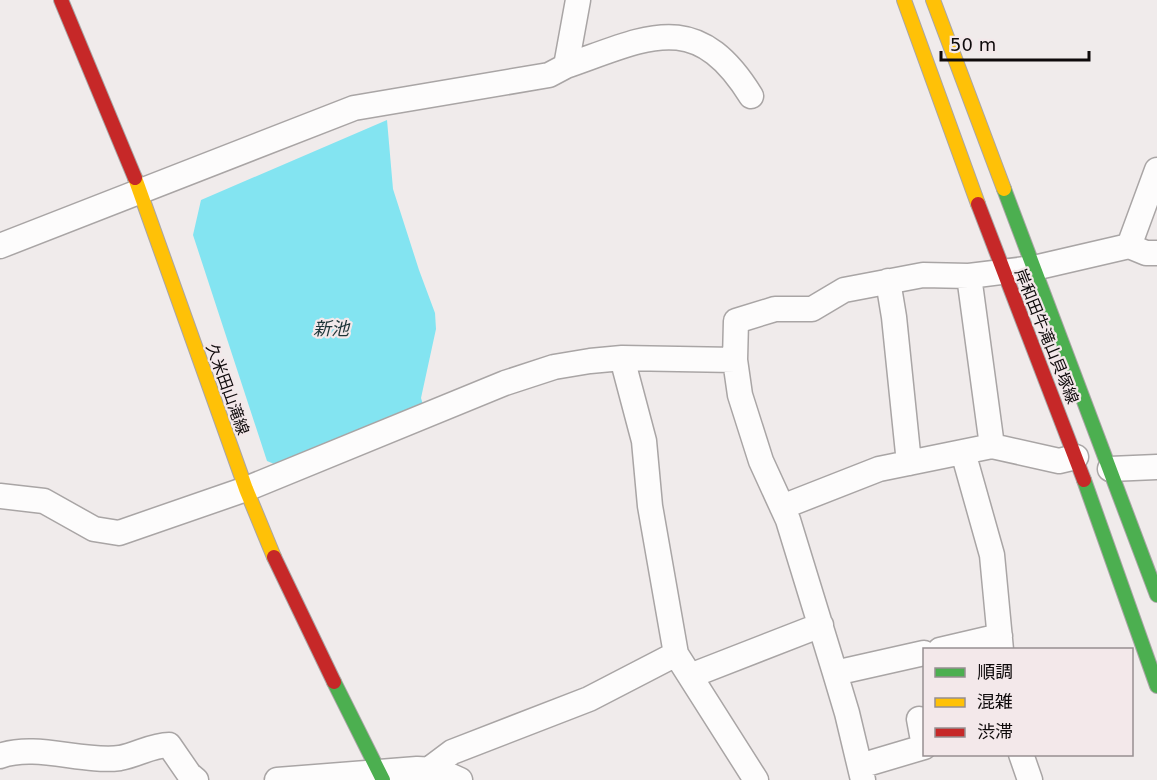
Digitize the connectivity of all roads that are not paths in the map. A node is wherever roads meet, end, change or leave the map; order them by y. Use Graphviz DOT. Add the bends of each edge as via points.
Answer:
graph roads {
  1 [pos="61,0"];
  2 [pos="578,0"];
  3 [pos="904,0"];
  4 [pos="933,0"];
  5 [pos="566,66"];
  6 [pos="752,96"];
  7 [pos="1157,170"];
  8 [pos="140,191"];
  9 [pos="0,246"];
  10 [pos="1129,246"];
  11 [pos="1157,253"];
  12 [pos="1034,268"];
  13 [pos="1003,272"];
  14 [pos="969,276"];
  15 [pos="888,281"];
  16 [pos="622,358"];
  17 [pos="735,360"];
  18 [pos="992,446"];
  19 [pos="963,452"];
  20 [pos="1076,458"];
  21 [pos="909,463"];
  22 [pos="1157,467"];
  23 [pos="1110,469"];
  24 [pos="246,489"];
  25 [pos="0,496"];
  26 [pos="782,507"];
  27 [pos="1157,596"];
  28 [pos="820,625"];
  29 [pos="1001,643"];
  30 [pos="957,648"];
  31 [pos="923,653"];
  32 [pos="676,654"];
  33 [pos="836,673"];
  34 [pos="690,676"];
  35 [pos="1157,686"];
  36 [pos="919,719"];
  37 [pos="923,741"];
  38 [pos="923,746"];
  39 [pos="0,756"];
  40 [pos="1022,756"];
  41 [pos="428,770"];
  42 [pos="861,773"];
  43 [pos="382,776"];
  44 [pos="196,780"];
  45 [pos="283,780"];
  46 [pos="460,780"];
  47 [pos="756,780"];
  48 [pos="1030,780"];
  1 -- 8 [label="main road, 久米田山滝線"];
  2 -- 5 [label="street"];
  3 -- 13 [label="main road, 岸和田牛滝山貝塚線"];
  4 -- 12 [label="main road, 岸和田牛滝山貝塚線"];
  5 -- 6 [label="street" via="642,40 676,36 711,50 737,73"];
  5 -- 8 [label="street" via="549,75 354,108"];
  7 -- 10 [label="street"];
  8 -- 9 [label="street"];
  8 -- 24 [label="main road, 久米田山滝線"];
  10 -- 11 [label="street"];
  10 -- 12 [label="street"];
  12 -- 13 [label="street"];
  12 -- 23 [label="main road, 岸和田牛滝山貝塚線"];
  13 -- 14 [label="street"];
  13 -- 20 [label="main road, 岸和田牛滝山貝塚線"];
  14 -- 15 [label="street" via="922,275"];
  14 -- 18 [label="street"];
  15 -- 17 [label="street" via="844,290 812,309 775,309 736,321"];
  15 -- 21 [label="street"];
  16 -- 17 [label="street"];
  16 -- 24 [label="street" via="554,367 505,382"];
  16 -- 32 [label="street" via="644,441 650,506"];
  17 -- 26 [label="street" via="740,395 761,461"];
  18 -- 19 [label="street"];
  18 -- 20 [label="street" via="1059,461"];
  19 -- 21 [label="street"];
  19 -- 29 [label="street" via="992,555"];
  20 -- 35 [label="main road, 岸和田牛滝山貝塚線"];
  21 -- 26 [label="street" via="879,469"];
  22 -- 23 [label="street"];
  23 -- 27 [label="main road, 岸和田牛滝山貝塚線"];
  24 -- 25 [label="street" via="119,533 94,529 44,501"];
  24 -- 43 [label="main road, 久米田山滝線" via="282,576"];
  26 -- 28 [label="street"];
  28 -- 33 [label="street"];
  28 -- 34 [label="street"];
  29 -- 30 [label="street"];
  31 -- 33 [label="street"];
  32 -- 34 [label="street"];
  32 -- 41 [label="street" via="589,699 452,752"];
  33 -- 42 [label="street"];
  34 -- 47 [label="street"];
  36 -- 37 [label="street"];
  38 -- 42 [label="street"];
  39 -- 44 [label="street" via="26,752 120,758 169,745"];
  40 -- 48 [label="street"];
  41 -- 43 [label="street"];
  41 -- 46 [label="street"];
  43 -- 45 [label="street"];
}
